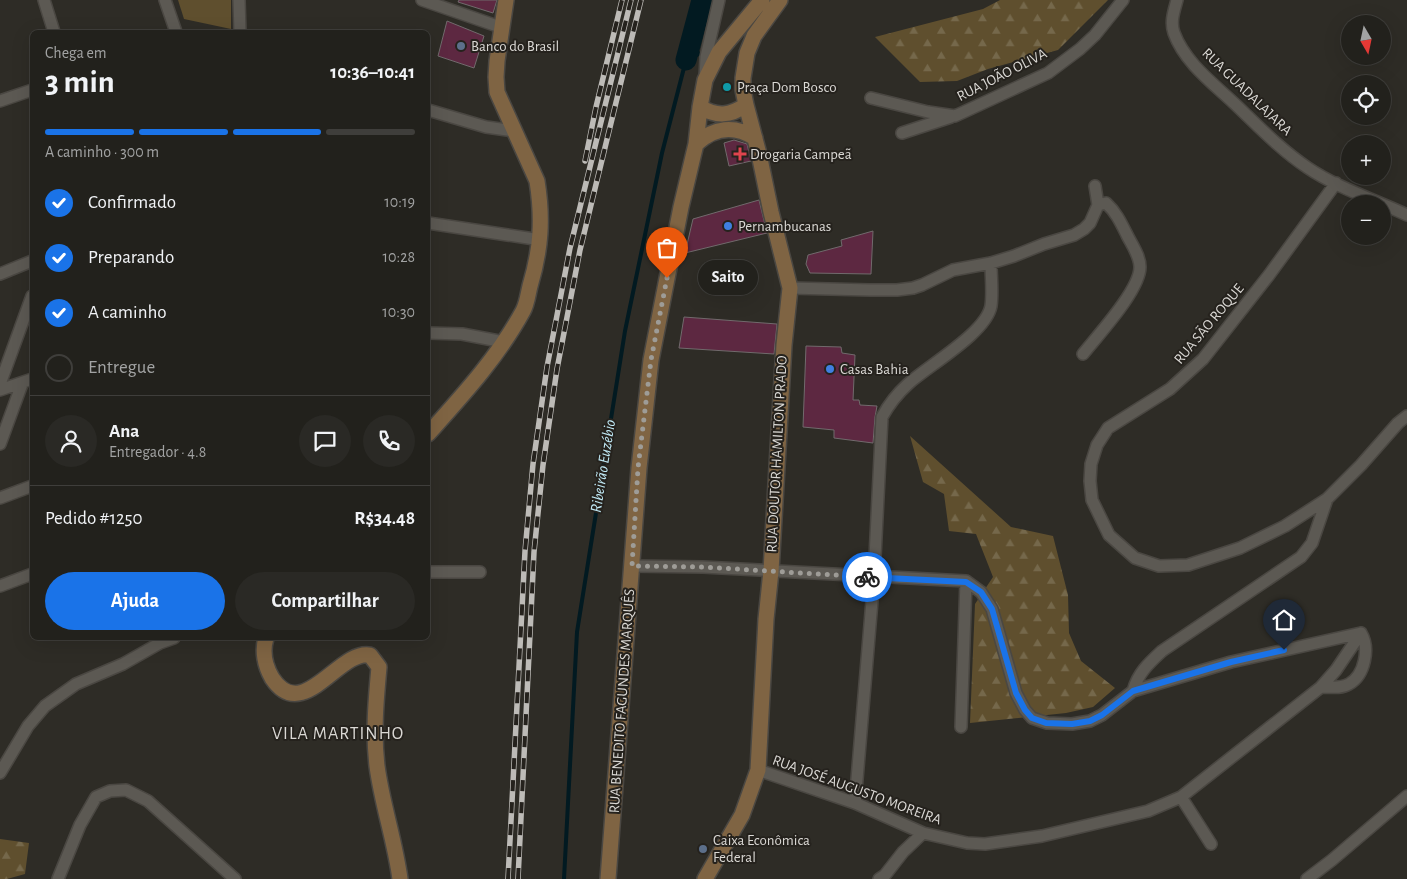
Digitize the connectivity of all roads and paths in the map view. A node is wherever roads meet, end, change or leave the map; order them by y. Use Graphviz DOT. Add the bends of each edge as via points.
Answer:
graph roads {
  1 [pos="44,0"];
  2 [pos="165,0"];
  3 [pos="239,0"];
  4 [pos="422,0"];
  5 [pos="506,0"];
  6 [pos="719,0"];
  7 [pos="762,0"];
  8 [pos="780,0"];
  9 [pos="1123,0"];
  10 [pos="1177,0"];
  11 [pos="503,28"];
  12 [pos="53,30"];
  13 [pos="175,30"];
  14 [pos="240,30"];
  15 [pos="705,80"];
  16 [pos="30,91"];
  17 [pos="871,98"];
  18 [pos="0,101"];
  19 [pos="746,105"];
  20 [pos="700,107"];
  21 [pos="430,111"];
  22 [pos="955,116"];
  23 [pos="514,131"];
  24 [pos="902,134"];
  25 [pos="755,138"];
  26 [pos="696,144"];
  27 [pos="1336,183"];
  28 [pos="1094,186"];
  29 [pos="1098,205"];
  30 [pos="1407,215"];
  31 [pos="430,223"];
  32 [pos="541,240"];
  33 [pos="30,262"];
  34 [pos="991,263"];
  35 [pos="0,274"];
  36 [pos="790,288"];
  37 [pos="30,302"];
  38 [pos="430,333"];
  39 [pos="504,342"];
  40 [pos="1083,354"];
  41 [pos="27,382"];
  42 [pos="0,384"];
  43 [pos="0,390"];
  44 [pos="1407,416"];
  45 [pos="430,432"];
  46 [pos="0,444"];
  47 [pos="30,487"];
  48 [pos="0,498"];
  49 [pos="1327,498"];
  50 [pos="632,566"];
  51 [pos="770,571"];
  52 [pos="430,572"];
  53 [pos="480,572"];
  54 [pos="30,575"];
  55 [pos="874,577"];
  56 [pos="966,582"];
  57 [pos="0,586"];
  58 [pos="1361,633"];
  59 [pos="168,640"];
  60 [pos="266,640"];
  61 [pos="1321,686"];
  62 [pos="1133,691"];
  63 [pos="961,727"];
  64 [pos="758,770"];
  65 [pos="0,773"];
  66 [pos="1407,796"];
  67 [pos="1181,797"];
  68 [pos="855,803"];
  69 [pos="923,833"];
  70 [pos="1211,844"];
  71 [pos="58,879"];
  72 [pos="235,879"];
  73 [pos="400,879"];
  74 [pos="608,879"];
  75 [pos="705,879"];
  76 [pos="879,879"];
  77 [pos="1306,879"];
  1 -- 12 [label="street"];
  2 -- 13 [label="street"];
  3 -- 14 [label="street"];
  4 -- 11 [label="street"];
  5 -- 11 [label="main road"];
  6 -- 15 [label="street" via="706,57"];
  7 -- 15 [label="main road, RUA BENEDITO FAGUNDES MARQUÊS" via="719,52"];
  8 -- 19 [label="main road, RUA DOUTOR HAMILTON PRADO" via="754,36 747,53 743,90"];
  9 -- 22 [label="street, RUA JOÃO OLIVA" via="1095,35 1048,73"];
  10 -- 27 [label="street, RUA GUADALAJARA" via="1172,18 1174,34 1184,52 1270,138 1308,168"];
  11 -- 23 [label="main road" via="496,77 498,92"];
  15 -- 20 [label="main road, RUA BENEDITO FAGUNDES MARQUÊS"];
  16 -- 18 [label="street"];
  17 -- 22 [label="street, RUA JOÃO OLIVA"];
  19 -- 20 [label="main road" via="721,115"];
  19 -- 25 [label="main road, RUA DOUTOR HAMILTON PRADO"];
  20 -- 26 [label="main road, RUA BENEDITO FAGUNDES MARQUÊS"];
  21 -- 23 [label="street" via="486,127"];
  22 -- 24 [label="street"];
  23 -- 32 [label="main road" via="536,181"];
  25 -- 26 [label="main road" via="731,129 706,135"];
  25 -- 36 [label="main road, RUA DOUTOR HAMILTON PRADO"];
  26 -- 50 [label="main road, RUA BENEDITO FAGUNDES MARQUÊS" via="651,360 638,468"];
  27 -- 30 [label="street"];
  27 -- 49 [label="street, RUA SÃO ROQUE" via="1203,359 1170,389 1108,428 1097,444 1090,481 1092,500 1109,535 1135,558 1159,566 1188,565 1240,548 1285,526"];
  28 -- 29 [label="street"];
  29 -- 34 [label="street" via="1090,223 1074,235"];
  29 -- 40 [label="street" via="1106,203 1115,211 1138,257 1140,268 1137,282"];
  31 -- 32 [label="street"];
  32 -- 39 [label="main road" via="524,310"];
  33 -- 35 [label="street"];
  34 -- 36 [label="street" via="953,270 922,285 897,290"];
  34 -- 55 [label="street" via="991,307 986,318 974,334 909,383 892,400 882,417"];
  36 -- 51 [label="main road, RUA DOUTOR HAMILTON PRADO"];
  37 -- 42 [label="street"];
  38 -- 39 [label="street" via="462,334"];
  39 -- 45 [label="main road"];
  41 -- 43 [label="street"];
  41 -- 46 [label="street"];
  44 -- 49 [label="street, RUA SÃO ROQUE"];
  47 -- 48 [label="street"];
  49 -- 62 [label="street" via="1312,543 1301,557 1162,651 1143,670"];
  50 -- 51 [label="street"];
  50 -- 74 [label="main road, RUA BENEDITO FAGUNDES MARQUÊS"];
  51 -- 55 [label="street"];
  51 -- 64 [label="main road, RUA DOUTOR HAMILTON PRADO"];
  52 -- 53 [label="street"];
  54 -- 57 [label="street"];
  55 -- 56 [label="street"];
  55 -- 68 [label="street"];
  56 -- 62 [label="street" via="981,592 992,609 1016,693 1032,718 1046,723 1090,721"];
  56 -- 63 [label="street"];
  58 -- 61 [label="street, RUA JOSÉ AUGUSTO MOREIRA"];
  58 -- 61 [label="street" via="1366,654 1356,679 1341,687"];
  58 -- 62 [label="street" via="1231,662"];
  59 -- 65 [label="street" via="76,684 45,706 28,726"];
  60 -- 73 [label="main road" via="264,656 268,670 277,686 285,691 308,690 363,654 370,655 379,667 374,724 378,767"];
  61 -- 67 [label="street, RUA JOSÉ AUGUSTO MOREIRA"];
  64 -- 68 [label="street, RUA JOSÉ AUGUSTO MOREIRA"];
  64 -- 75 [label="main road, RUA DOUTOR HAMILTON PRADO" via="742,816"];
  66 -- 77 [label="street"];
  67 -- 69 [label="street, RUA JOSÉ AUGUSTO MOREIRA" via="1148,812 1042,836 985,844"];
  67 -- 70 [label="street"];
  68 -- 69 [label="street, RUA JOSÉ AUGUSTO MOREIRA"];
  69 -- 76 [label="street"];
  71 -- 72 [label="street" via="80,825 96,797 110,791 126,790 148,801"];
}
